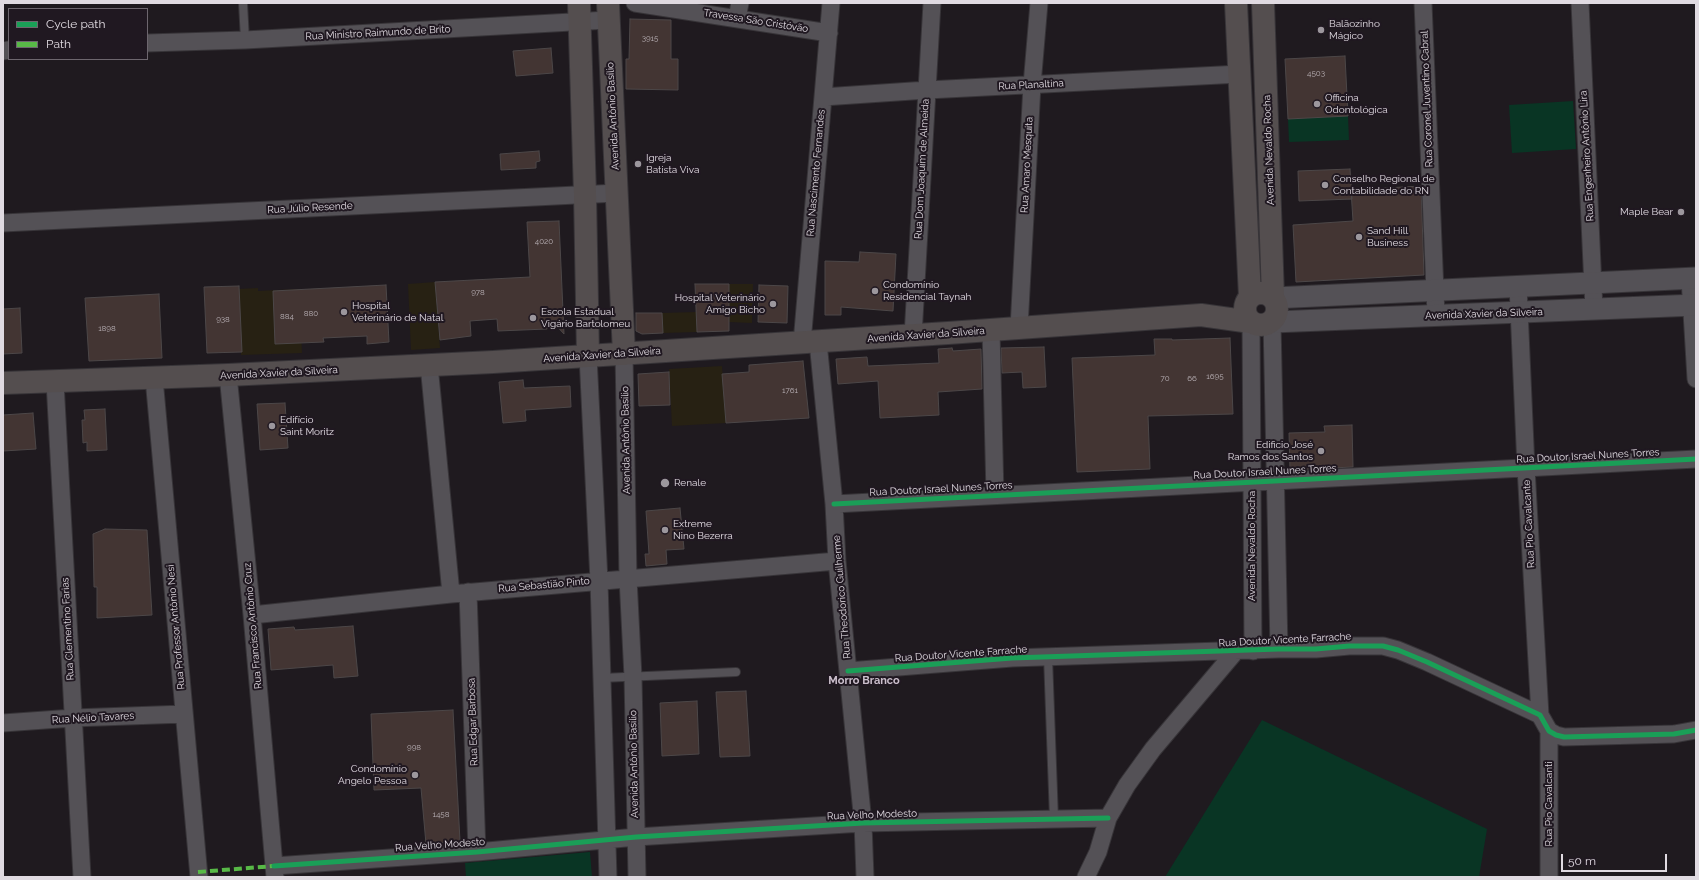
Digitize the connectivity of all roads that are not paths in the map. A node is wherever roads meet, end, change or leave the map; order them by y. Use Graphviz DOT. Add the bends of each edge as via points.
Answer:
graph roads {
  1 [pos="243,3"];
  2 [pos="635,3"];
  3 [pos="831,3"];
  4 [pos="932,3"];
  5 [pos="1039,3"];
  6 [pos="1236,3"];
  7 [pos="1263,3"];
  8 [pos="1423,3"];
  9 [pos="1580,3"];
  10 [pos="739,10"];
  11 [pos="579,12"];
  12 [pos="608,12"];
  13 [pos="829,33"];
  14 [pos="245,40"];
  15 [pos="148,42"];
  16 [pos="1240,74"];
  17 [pos="1032,85"];
  18 [pos="927,90"];
  19 [pos="823,97"];
  20 [pos="617,193"];
  21 [pos="586,194"];
  22 [pos="3,223"];
  23 [pos="1693,279"];
  24 [pos="1592,282"];
  25 [pos="1518,286"];
  26 [pos="1435,290"];
  27 [pos="1250,298"];
  28 [pos="1273,298"];
  29 [pos="1694,306"];
  30 [pos="1594,309"];
  31 [pos="1519,312"];
  32 [pos="1201,314"];
  33 [pos="1436,315"];
  34 [pos="1262,322"];
  35 [pos="1019,328"];
  36 [pos="991,330"];
  37 [pos="913,336"];
  38 [pos="810,342"];
  39 [pos="624,354"];
  40 [pos="588,356"];
  41 [pos="429,365"];
  42 [pos="228,375"];
  43 [pos="154,378"];
  44 [pos="1696,379"];
  45 [pos="55,382"];
  46 [pos="3,384"];
  47 [pos="1696,459"];
  48 [pos="1526,468"];
  49 [pos="1276,481"];
  50 [pos="1252,482"];
  51 [pos="995,495"];
  52 [pos="834,504"];
  53 [pos="837,561"];
  54 [pos="628,578"];
  55 [pos="599,580"];
  56 [pos="468,592"];
  57 [pos="451,594"];
  58 [pos="252,615"];
  59 [pos="1278,649"];
  60 [pos="1253,650"];
  61 [pos="1235,652"];
  62 [pos="1048,657"];
  63 [pos="848,671"];
  64 [pos="736,672"];
  65 [pos="633,677"];
  66 [pos="602,678"];
  67 [pos="184,714"];
  68 [pos="1540,715"];
  69 [pos="73,718"];
  70 [pos="3,723"];
  71 [pos="1696,730"];
  72 [pos="1549,731"];
  73 [pos="1108,818"];
  74 [pos="1054,819"];
  75 [pos="863,823"];
  76 [pos="636,837"];
  77 [pos="608,839"];
  78 [pos="477,852"];
  79 [pos="274,872"];
  80 [pos="82,877"];
  81 [pos="199,877"];
  82 [pos="608,877"];
  83 [pos="637,877"];
  84 [pos="865,877"];
  85 [pos="1086,877"];
  86 [pos="1550,877"];
  1 -- 14 [label="lane"];
  2 -- 10 [label="street, Travessa São Cristóvão"];
  3 -- 13 [label="street, Rua Nascimento Fernandes"];
  4 -- 18 [label="street, Rua Dom Joaquim de Almeida"];
  5 -- 17 [label="street, Rua Amaro Mesquita"];
  6 -- 16 [label="main road"];
  7 -- 28 [label="main road, Avenida Nevaldo Rocha"];
  8 -- 26 [label="street, Rua Coronel Juventino Cabral"];
  9 -- 24 [label="street, Rua Engenheiro Antônio Lira"];
  10 -- 13 [label="street, Travessa São Cristóvão"];
  11 -- 12 [label="street, Rua Ministro Raimundo de Brito"];
  11 -- 14 [label="street, Rua Ministro Raimundo de Brito"];
  11 -- 21 [label="main road"];
  12 -- 20 [label="main road, Avenida Antônio Basílio"];
  13 -- 19 [label="street, Rua Nascimento Fernandes"];
  14 -- 15 [label="street, Rua Ministro Raimundo de Brito"];
  16 -- 17 [label="street, Rua Planaltina"];
  16 -- 27 [label="main road"];
  17 -- 18 [label="street, Rua Planaltina"];
  17 -- 35 [label="street, Rua Amaro Mesquita"];
  18 -- 19 [label="street, Rua Planaltina"];
  18 -- 37 [label="street, Rua Dom Joaquim de Almeida"];
  19 -- 38 [label="street, Rua Nascimento Fernandes"];
  20 -- 21 [label="street, Rua Júlio Resende"];
  20 -- 39 [label="main road, Avenida Antônio Basílio"];
  21 -- 22 [label="street, Rua Júlio Resende"];
  21 -- 40 [label="main road"];
  23 -- 24 [label="street"];
  23 -- 29 [label="street"];
  24 -- 25 [label="street"];
  24 -- 30 [label="street, Rua Engenheiro Antônio Lira"];
  25 -- 26 [label="street"];
  25 -- 31 [label="street, Rua Pio Cavalcante"];
  26 -- 28 [label="street"];
  26 -- 33 [label="street, Rua Coronel Juventino Cabral"];
  27 -- 28 [label="main road" via="1262,293"];
  27 -- 32 [label="main road, Avenida Xavier da Silveira"];
  27 -- 34 [label="main road" via="1245,313"];
  28 -- 34 [label="main road" via="1278,310"];
  29 -- 30 [label="street, Avenida Xavier da Silveira"];
  29 -- 44 [label="street"];
  30 -- 31 [label="street, Avenida Xavier da Silveira"];
  31 -- 33 [label="street, Avenida Xavier da Silveira"];
  31 -- 48 [label="street, Rua Pio Cavalcante"];
  32 -- 34 [label="main road, Avenida Xavier da Silveira"];
  32 -- 35 [label="main road, Avenida Xavier da Silveira"];
  33 -- 34 [label="street, Avenida Xavier da Silveira"];
  34 -- 49 [label="street"];
  34 -- 50 [label="street, Avenida Nevaldo Rocha"];
  35 -- 36 [label="main road, Avenida Xavier da Silveira"];
  36 -- 37 [label="main road, Avenida Xavier da Silveira"];
  36 -- 51 [label="street"];
  37 -- 38 [label="main road, Avenida Xavier da Silveira"];
  38 -- 39 [label="main road, Avenida Xavier da Silveira"];
  38 -- 52 [label="street, Rua Theodorico Guilherme"];
  39 -- 40 [label="main road, Avenida Xavier da Silveira"];
  39 -- 54 [label="street, Avenida Antônio Basílio"];
  40 -- 41 [label="main road, Avenida Xavier da Silveira"];
  40 -- 55 [label="street"];
  41 -- 42 [label="main road, Avenida Xavier da Silveira"];
  41 -- 57 [label="street"];
  42 -- 43 [label="main road, Avenida Xavier da Silveira"];
  42 -- 58 [label="street, Rua Francisco Antônio Cruz"];
  43 -- 45 [label="main road, Avenida Xavier da Silveira"];
  43 -- 67 [label="street, Rua Professor Antônio Nesi"];
  45 -- 46 [label="main road, Avenida Xavier da Silveira"];
  45 -- 69 [label="street, Rua Clementino Farias"];
  47 -- 48 [label="street, Rua Doutor Israel Nunes Torres"];
  48 -- 49 [label="street, Rua Doutor Israel Nunes Torres"];
  48 -- 68 [label="street, Rua Pio Cavalcante"];
  49 -- 50 [label="street, Rua Doutor Israel Nunes Torres"];
  49 -- 59 [label="street"];
  50 -- 51 [label="street, Rua Doutor Israel Nunes Torres"];
  50 -- 60 [label="street, Avenida Nevaldo Rocha"];
  51 -- 52 [label="street, Rua Doutor Israel Nunes Torres"];
  52 -- 53 [label="street, Rua Theodorico Guilherme"];
  53 -- 54 [label="street, Rua Sebastião Pinto"];
  53 -- 63 [label="street, Rua Theodorico Guilherme"];
  54 -- 55 [label="street, Rua Sebastião Pinto"];
  54 -- 65 [label="street, Avenida Antônio Basílio"];
  55 -- 56 [label="street, Rua Sebastião Pinto"];
  55 -- 66 [label="street"];
  56 -- 57 [label="street, Rua Sebastião Pinto"];
  56 -- 78 [label="street, Rua Edgar Barbosa"];
  57 -- 58 [label="street, Rua Sebastião Pinto"];
  58 -- 79 [label="street, Rua Francisco Antônio Cruz"];
  59 -- 60 [label="street, Rua Doutor Vicente Farrache"];
  59 -- 68 [label="street, Rua Doutor Vicente Farrache" via="1316,650 1349,646 1383,646 1427,662"];
  60 -- 61 [label="street, Rua Doutor Vicente Farrache"];
  61 -- 62 [label="street, Rua Doutor Vicente Farrache"];
  61 -- 73 [label="street" via="1153,750 1127,785"];
  62 -- 63 [label="street, Rua Doutor Vicente Farrache"];
  62 -- 74 [label="lane"];
  63 -- 75 [label="street, Rua Theodorico Guilherme"];
  64 -- 65 [label="lane"];
  65 -- 66 [label="lane"];
  65 -- 76 [label="street, Avenida Antônio Basílio"];
  66 -- 77 [label="street"];
  67 -- 69 [label="street, Rua Nélio Tavares"];
  67 -- 81 [label="street, Rua Professor Antônio Nesi"];
  68 -- 72 [label="street"];
  69 -- 70 [label="street, Rua Nélio Tavares"];
  69 -- 80 [label="street, Rua Clementino Farias"];
  71 -- 72 [label="street" via="1674,734 1564,737"];
  72 -- 86 [label="street, Rua Pio Cavalcanti"];
  73 -- 74 [label="street, Rua Velho Modesto"];
  73 -- 85 [label="street" via="1098,852"];
  74 -- 75 [label="street, Rua Velho Modesto"];
  75 -- 76 [label="street, Rua Velho Modesto"];
  75 -- 84 [label="street, Rua Theodorico Guilherme"];
  76 -- 77 [label="street, Rua Velho Modesto"];
  76 -- 83 [label="street, Avenida Antônio Basílio"];
  77 -- 78 [label="street, Rua Velho Modesto"];
  77 -- 82 [label="street"];
  78 -- 79 [label="street, Rua Velho Modesto"];
}
